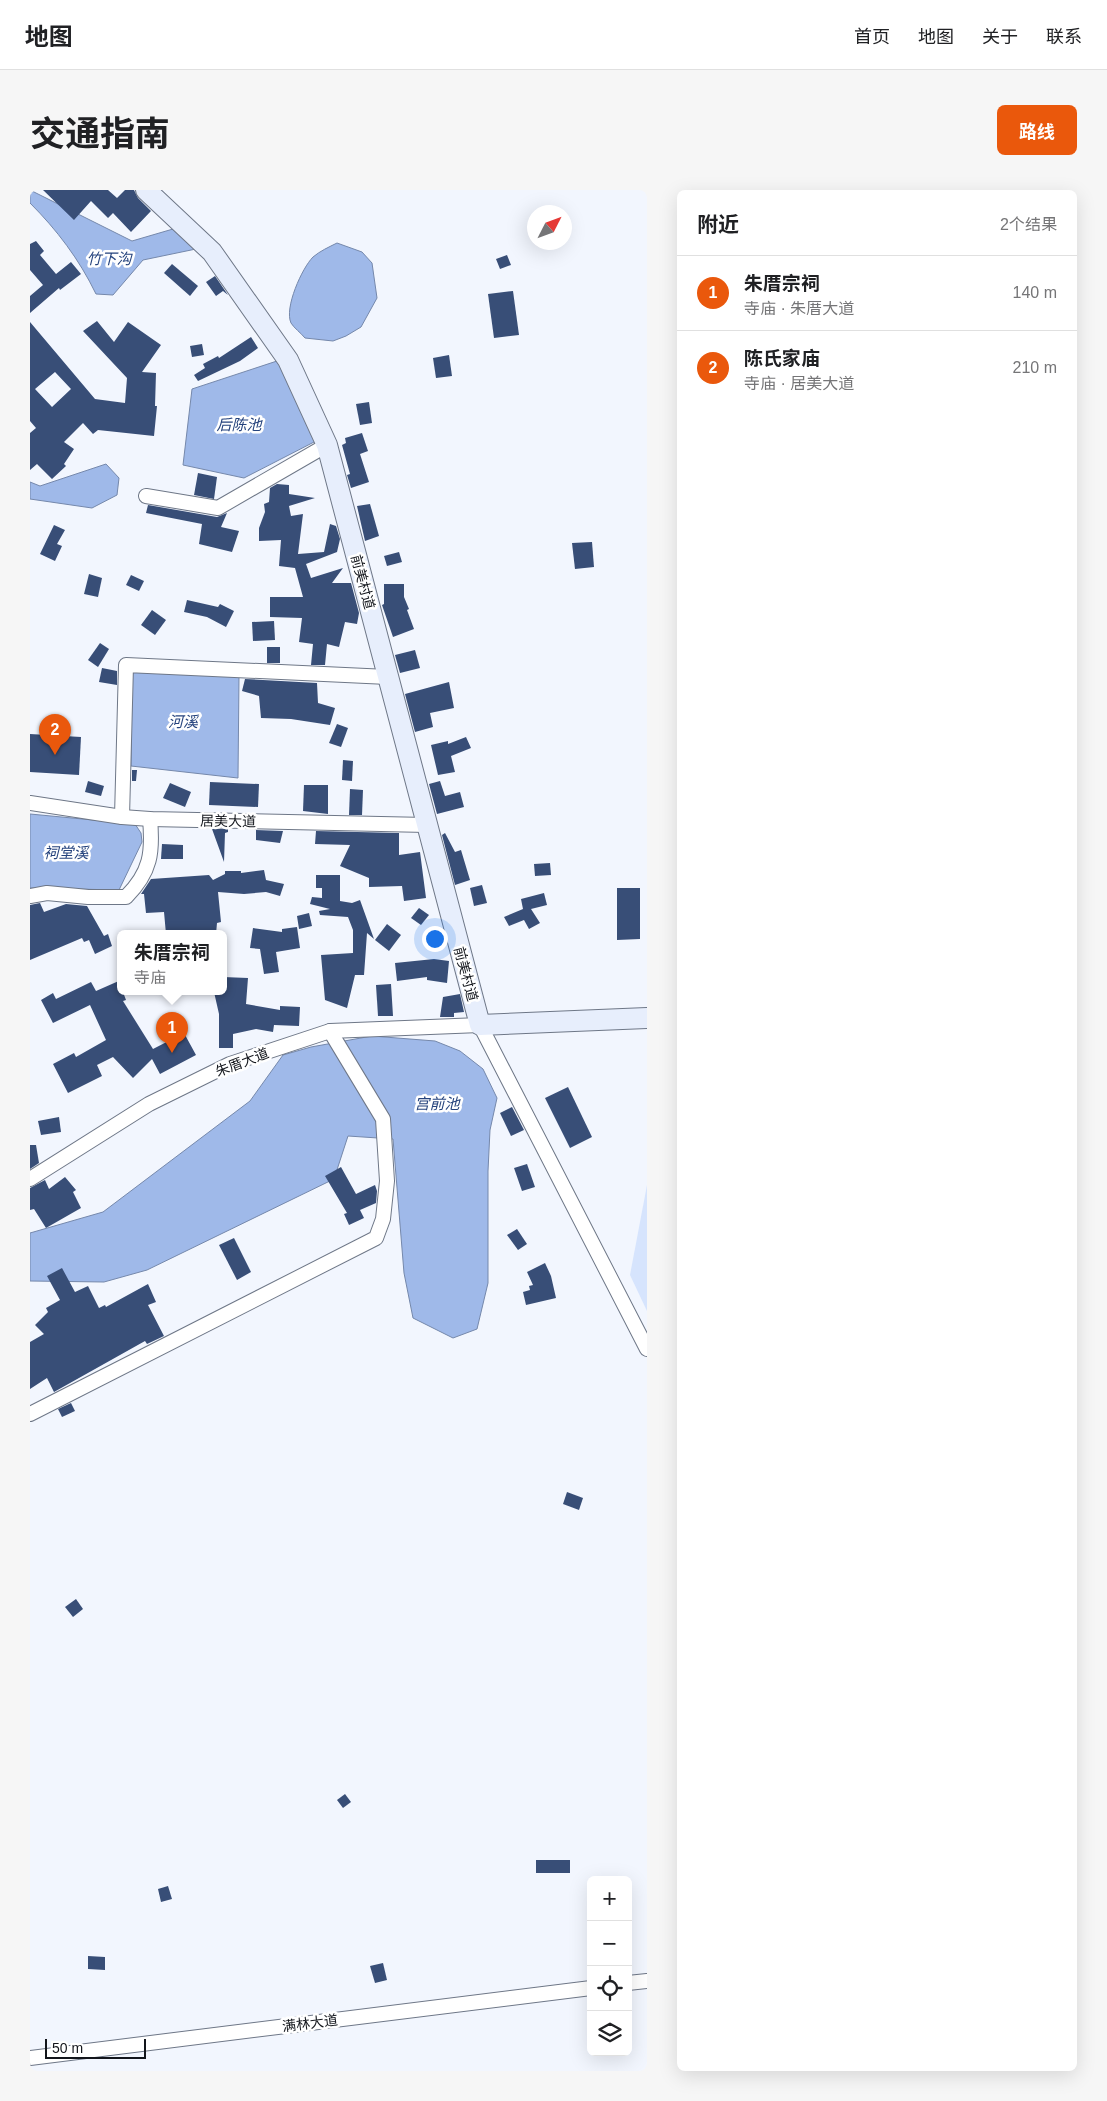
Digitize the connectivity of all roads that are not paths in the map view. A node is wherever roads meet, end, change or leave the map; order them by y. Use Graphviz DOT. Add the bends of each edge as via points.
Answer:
graph roads {
  1 [pos="146,190"];
  2 [pos="327,445"];
  3 [pos="146,496"];
  4 [pos="388,678"];
  5 [pos="30,803"];
  6 [pos="122,817"];
  7 [pos="150,819"];
  8 [pos="427,825"];
  9 [pos="30,896"];
  10 [pos="647,1018"];
  11 [pos="480,1025"];
  12 [pos="330,1031"];
  13 [pos="30,1179"];
  14 [pos="647,1349"];
  15 [pos="30,1414"];
  16 [pos="647,1981"];
  17 [pos="632,1983"];
  18 [pos="587,1988"];
  19 [pos="30,2058"];
  1 -- 2 [label="street, 前美村道" via="212,252 288,360"];
  2 -- 3 [label="street" via="218,508"];
  2 -- 4 [label="street, 前美村道"];
  4 -- 6 [label="street" via="126,665"];
  4 -- 8 [label="street, 前美村道"];
  5 -- 6 [label="street, 居美大道"];
  6 -- 7 [label="street, 居美大道"];
  7 -- 8 [label="street, 居美大道"];
  7 -- 9 [label="street" via="153,846 150,860 140,883 126,896 47,893"];
  8 -- 11 [label="street, 前美村道"];
  10 -- 11 [label="street"];
  11 -- 12 [label="street, 朱厝大道"];
  11 -- 14 [label="street"];
  12 -- 13 [label="street, 朱厝大道" via="230,1064 149,1104"];
  12 -- 15 [label="street" via="383,1119 387,1181 383,1219 376,1238"];
  16 -- 17 [label="street"];
  18 -- 19 [label="street, 满林大道"];
}
